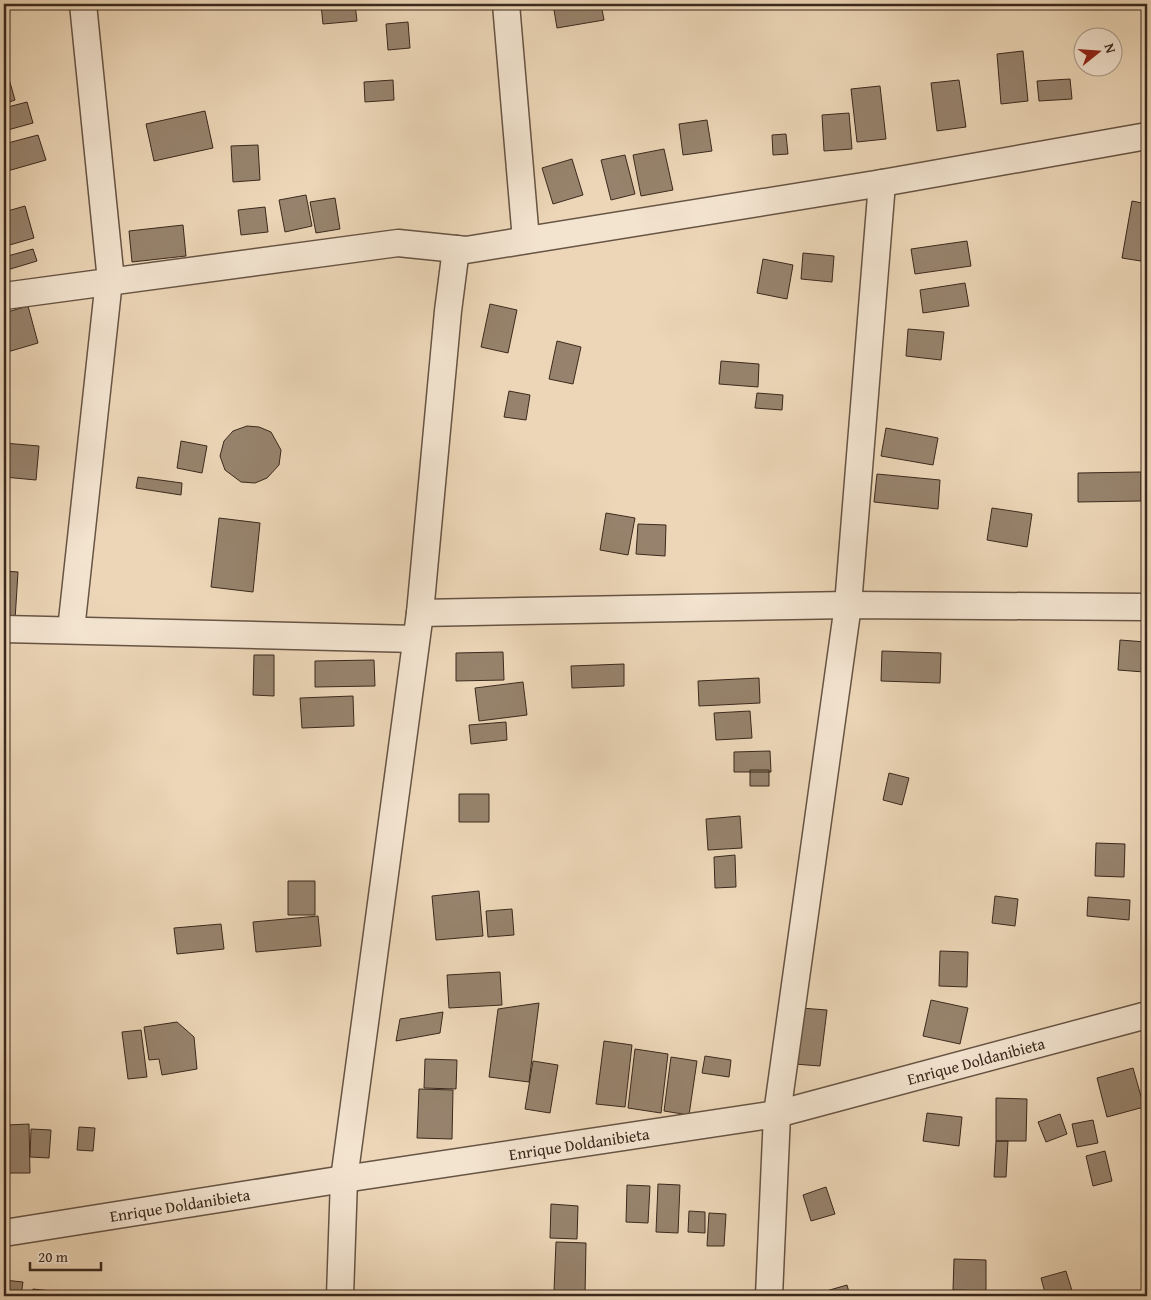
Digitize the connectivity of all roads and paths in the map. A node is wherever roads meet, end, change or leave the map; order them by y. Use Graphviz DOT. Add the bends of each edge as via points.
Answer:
graph roads {
  1 [pos="82,4"];
  2 [pos="506,4"];
  3 [pos="1147,136"];
  4 [pos="882,183"];
  5 [pos="526,240"];
  6 [pos="456,249"];
  7 [pos="109,282"];
  8 [pos="4,296"];
  9 [pos="848,604"];
  10 [pos="1147,607"];
  11 [pos="420,613"];
  12 [pos="4,629"];
  13 [pos="71,630"];
  14 [pos="416,639"];
  15 [pos="1147,1015"];
  16 [pos="777,1114"];
  17 [pos="344,1178"];
  18 [pos="4,1233"];
  19 [pos="340,1296"];
  20 [pos="769,1296"];
  1 -- 7 [label="street"];
  2 -- 5 [label="street"];
  3 -- 4 [label="street"];
  4 -- 5 [label="street"];
  4 -- 9 [label="street"];
  5 -- 6 [label="street"];
  6 -- 7 [label="street" via="398,243"];
  6 -- 11 [label="street"];
  7 -- 8 [label="street"];
  7 -- 13 [label="street"];
  9 -- 10 [label="street"];
  9 -- 11 [label="street"];
  9 -- 16 [label="street"];
  11 -- 14 [label="street"];
  12 -- 13 [label="street"];
  13 -- 14 [label="street"];
  14 -- 17 [label="street"];
  15 -- 16 [label="street, Enrique Doldanibieta"];
  16 -- 17 [label="street, Enrique Doldanibieta"];
  16 -- 20 [label="street"];
  17 -- 18 [label="street, Enrique Doldanibieta"];
  17 -- 19 [label="street"];
}
